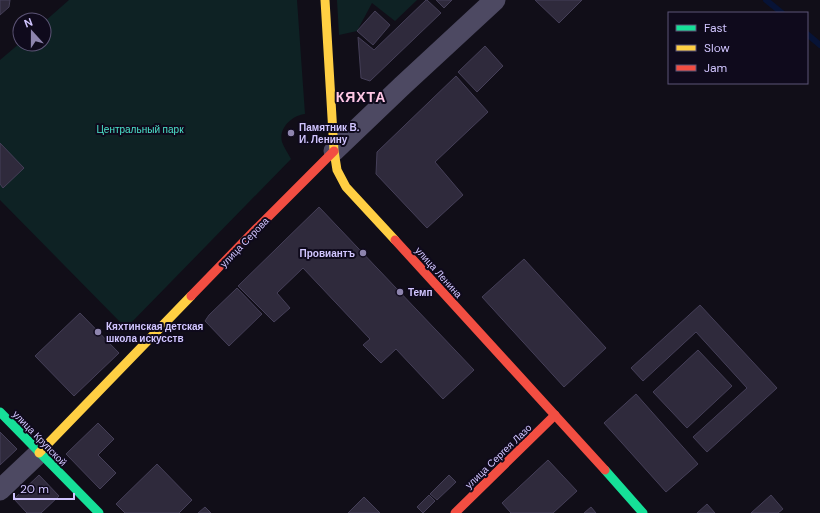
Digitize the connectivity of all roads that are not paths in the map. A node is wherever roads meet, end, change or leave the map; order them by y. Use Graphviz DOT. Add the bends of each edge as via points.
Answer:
graph roads {
  1 [pos="325,0"];
  2 [pos="495,0"];
  3 [pos="334,151"];
  4 [pos="0,412"];
  5 [pos="555,415"];
  6 [pos="39,453"];
  7 [pos="0,490"];
  8 [pos="99,513"];
  9 [pos="455,513"];
  10 [pos="643,513"];
  1 -- 3 [label="street, улица Ленина"];
  2 -- 3 [label="street, улица Серова"];
  3 -- 5 [label="street, улица Ленина" via="337,170 346,187"];
  3 -- 6 [label="street, улица Серова"];
  4 -- 6 [label="street, улица Крупской"];
  5 -- 9 [label="street, улица Сергея Лазо"];
  5 -- 10 [label="street, улица Ленина"];
  6 -- 7 [label="street, улица Серова"];
  6 -- 8 [label="street, улица Крупской"];
}
